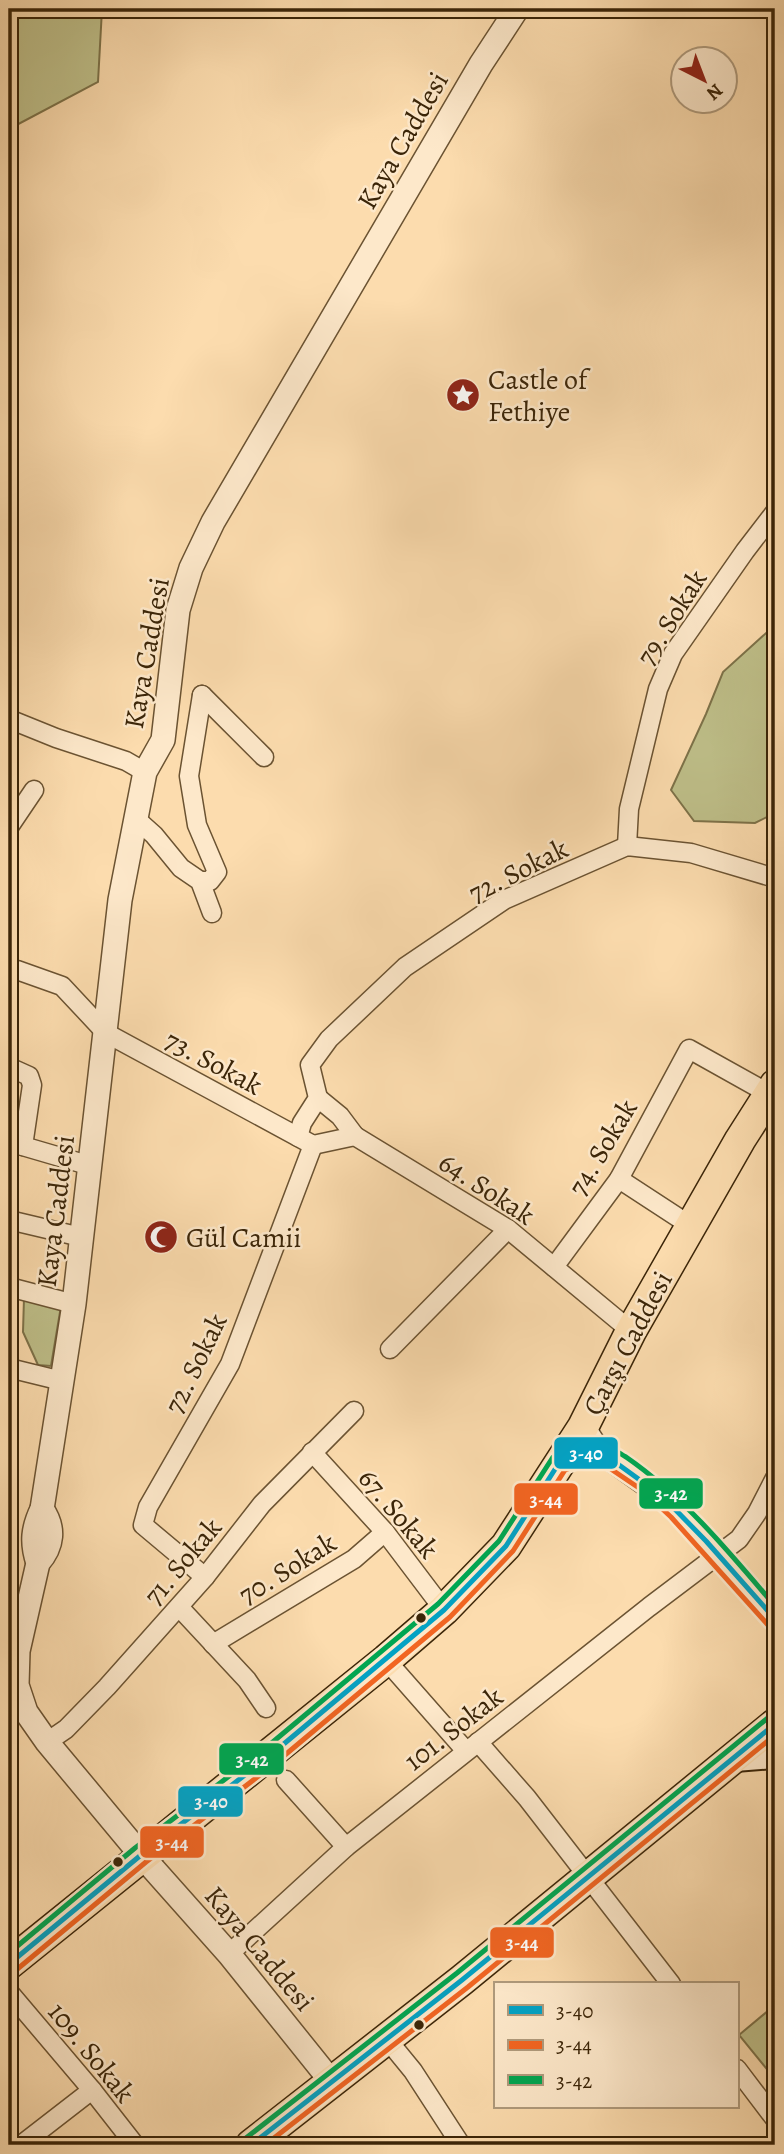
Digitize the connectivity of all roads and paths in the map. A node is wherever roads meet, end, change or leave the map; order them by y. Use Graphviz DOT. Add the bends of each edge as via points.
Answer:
graph roads {
  1 [pos="517,9"];
  2 [pos="775,512"];
  3 [pos="9,719"];
  4 [pos="264,757"];
  5 [pos="145,772"];
  6 [pos="34,790"];
  7 [pos="135,818"];
  8 [pos="9,827"];
  9 [pos="627,846"];
  10 [pos="775,878"];
  11 [pos="200,881"];
  12 [pos="212,913"];
  13 [pos="9,972"];
  14 [pos="106,1033"];
  15 [pos="9,1067"];
  16 [pos="773,1092"];
  17 [pos="318,1098"];
  18 [pos="355,1136"];
  19 [pos="305,1141"];
  20 [pos="16,1144"];
  21 [pos="91,1166"];
  22 [pos="619,1178"];
  23 [pos="9,1220"];
  24 [pos="691,1226"];
  25 [pos="508,1229"];
  26 [pos="81,1237"];
  27 [pos="554,1267"];
  28 [pos="9,1287"];
  29 [pos="74,1304"];
  30 [pos="631,1331"];
  31 [pos="390,1349"];
  32 [pos="9,1368"];
  33 [pos="62,1381"];
  34 [pos="355,1411"];
  35 [pos="590,1438"];
  36 [pos="312,1452"];
  37 [pos="775,1478"];
  38 [pos="385,1532"];
  39 [pos="720,1556"];
  40 [pos="205,1577"];
  41 [pos="179,1607"];
  42 [pos="444,1610"];
  43 [pos="775,1619"];
  44 [pos="213,1644"];
  45 [pos="386,1660"];
  46 [pos="266,1708"];
  47 [pos="18,1711"];
  48 [pos="775,1724"];
  49 [pos="47,1742"];
  50 [pos="472,1747"];
  51 [pos="775,1755"];
  52 [pos="735,1758"];
  53 [pos="286,1780"];
  54 [pos="346,1847"];
  55 [pos="141,1855"];
  56 [pos="588,1878"];
  57 [pos="229,1954"];
  58 [pos="9,1964"];
  59 [pos="669,1982"];
  60 [pos="9,1992"];
  61 [pos="386,2038"];
  62 [pos="738,2070"];
  63 [pos="331,2081"];
  64 [pos="92,2090"];
  65 [pos="775,2119"];
  66 [pos="21,2145"];
  67 [pos="135,2145"];
  68 [pos="251,2145"];
  69 [pos="461,2145"];
  1 -- 5 [label="street, Kaya Caddesi" via="213,522 178,610 163,740"];
  2 -- 9 [label="street, 79. Sokak" via="673,653 658,689 629,809"];
  3 -- 5 [label="street"];
  4 -- 11 [label="street" via="202,695 189,776 197,825 217,872 210,881"];
  5 -- 7 [label="street, Kaya Caddesi"];
  6 -- 8 [label="street"];
  7 -- 11 [label="street" via="181,868"];
  7 -- 14 [label="street, Kaya Caddesi" via="120,900"];
  9 -- 10 [label="street" via="691,853"];
  9 -- 17 [label="street, 72. Sokak" via="504,900 405,967 329,1039 310,1065"];
  11 -- 12 [label="street"];
  13 -- 14 [label="street, 73. Sokak" via="17,970 62,986"];
  14 -- 19 [label="street, 73. Sokak"];
  14 -- 21 [label="street, Kaya Caddesi"];
  15 -- 20 [label="street" via="29,1076 32,1085"];
  16 -- 22 [label="street, 74. Sokak" via="689,1049"];
  16 -- 24 [label="main road, Çarşı Caddesi"];
  17 -- 18 [label="street, 64. Sokak" via="341,1116"];
  17 -- 19 [label="street, 72. Sokak" via="302,1123"];
  18 -- 19 [label="street"];
  18 -- 25 [label="street, 64. Sokak"];
  19 -- 40 [label="street, 72. Sokak" via="230,1364 148,1507 144,1525"];
  20 -- 21 [label="street"];
  21 -- 26 [label="street, Kaya Caddesi"];
  22 -- 24 [label="street"];
  22 -- 27 [label="street, 74. Sokak"];
  23 -- 26 [label="street"];
  24 -- 30 [label="main road, Çarşı Caddesi"];
  25 -- 27 [label="street, 64. Sokak"];
  25 -- 31 [label="street"];
  26 -- 29 [label="street, Kaya Caddesi"];
  27 -- 30 [label="street, 64. Sokak"];
  28 -- 29 [label="street"];
  29 -- 33 [label="street, Kaya Caddesi"];
  30 -- 35 [label="main road, Çarşı Caddesi"];
  32 -- 33 [label="street"];
  33 -- 47 [label="street, Kaya Caddesi" via="43,1509 50,1520 51,1539 38,1563 18,1651"];
  34 -- 36 [label="street, 71. Sokak"];
  35 -- 39 [label="street" via="660,1494"];
  35 -- 42 [label="main road, Çarşı Caddesi" via="559,1463 506,1546"];
  36 -- 38 [label="street, 67. Sokak"];
  36 -- 40 [label="street, 71. Sokak" via="262,1504"];
  37 -- 39 [label="street, 101. Sokak" via="739,1539"];
  38 -- 42 [label="street, 67. Sokak"];
  38 -- 44 [label="street, 70. Sokak" via="354,1559"];
  39 -- 43 [label="street"];
  39 -- 50 [label="street, 101. Sokak" via="649,1606"];
  40 -- 41 [label="street, 71. Sokak"];
  41 -- 44 [label="street"];
  41 -- 49 [label="street, 71. Sokak" via="99,1695"];
  42 -- 45 [label="main road, Çarşı Caddesi"];
  44 -- 46 [label="street"];
  45 -- 50 [label="street"];
  45 -- 55 [label="main road, Çarşı Caddesi"];
  47 -- 49 [label="street, Kaya Caddesi"];
  48 -- 52 [label="main road"];
  49 -- 55 [label="street, Kaya Caddesi"];
  50 -- 54 [label="street, 101. Sokak"];
  50 -- 56 [label="street" via="527,1798"];
  51 -- 52 [label="main road"];
  52 -- 56 [label="main road"];
  53 -- 54 [label="street"];
  54 -- 57 [label="street, 101. Sokak"];
  55 -- 57 [label="street, Kaya Caddesi"];
  55 -- 58 [label="main road, Çarşı Caddesi"];
  56 -- 59 [label="street"];
  56 -- 61 [label="main road"];
  57 -- 63 [label="street, Kaya Caddesi"];
  60 -- 64 [label="street, 109. Sokak"];
  61 -- 63 [label="main road"];
  61 -- 69 [label="street"];
  62 -- 65 [label="street"];
  63 -- 68 [label="main road"];
  64 -- 66 [label="street"];
  64 -- 67 [label="street, 109. Sokak"];
}
